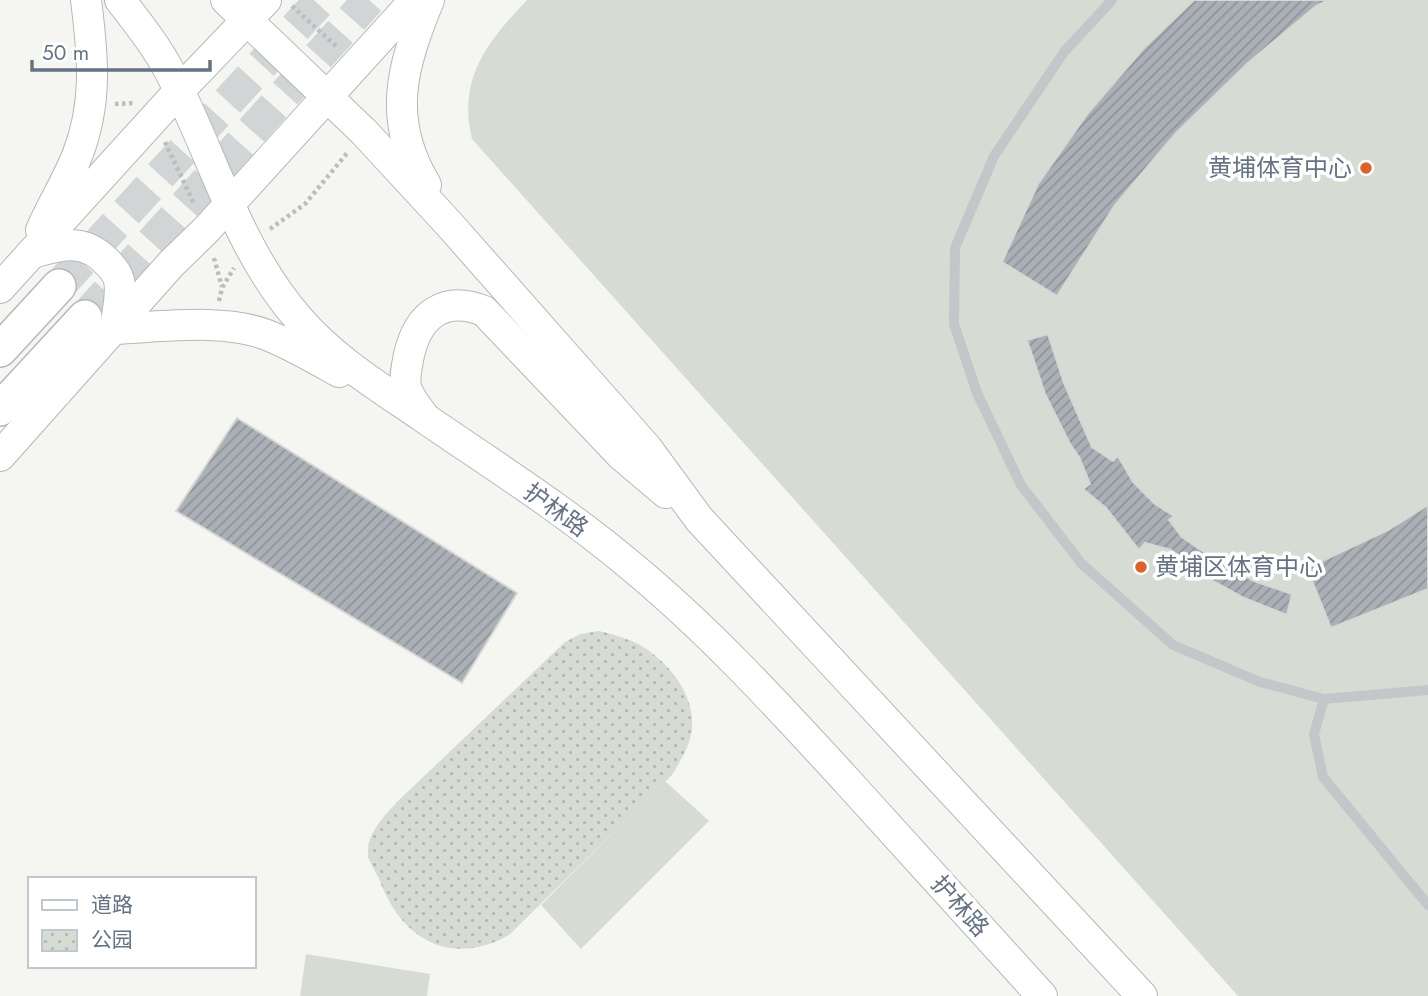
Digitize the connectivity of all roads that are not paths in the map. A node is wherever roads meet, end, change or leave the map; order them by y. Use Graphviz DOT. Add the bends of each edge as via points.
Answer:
graph roads {
  1 [pos="86,0"];
  2 [pos="120,0"];
  3 [pos="226,0"];
  4 [pos="415,0"];
  5 [pos="429,0"];
  6 [pos="1112,0"];
  7 [pos="257,11"];
  8 [pos="179,91"];
  9 [pos="326,98"];
  10 [pos="230,204"];
  11 [pos="449,224"];
  12 [pos="32,253"];
  13 [pos="59,286"];
  14 [pos="0,288"];
  15 [pos="85,317"];
  16 [pos="115,329"];
  17 [pos="0,350"];
  18 [pos="0,410"];
  19 [pos="425,418"];
  20 [pos="0,456"];
  21 [pos="699,520"];
  22 [pos="1428,691"];
  23 [pos="1324,699"];
  24 [pos="1428,905"];
  25 [pos="1042,996"];
  26 [pos="1142,996"];
  1 -- 12 [label="main road" via="94,71 92,104 77,156"];
  2 -- 8 [label="main road, 护林路" via="147,34"];
  3 -- 7 [label="main road"];
  4 -- 9 [label="main road"];
  5 -- 11 [label="main road" via="403,75 402,118 417,170"];
  6 -- 23 [label="lane" via="1064,52 994,156 955,248 954,324 977,393 1021,485 1081,563 1174,645 1260,682"];
  7 -- 8 [label="main road"];
  7 -- 9 [label="main road"];
  8 -- 10 [label="main road, 护林路"];
  8 -- 12 [label="main road"];
  9 -- 10 [label="main road"];
  9 -- 11 [label="main road"];
  10 -- 16 [label="main road"];
  10 -- 19 [label="main road, 护林路" via="279,295 301,321 341,359"];
  11 -- 21 [label="main road" via="647,447"];
  12 -- 14 [label="main road"];
  12 -- 16 [label="main road" via="65,244 99,254 119,279"];
  13 -- 17 [label="main road"];
  15 -- 18 [label="main road"];
  16 -- 19 [label="main road" via="213,324 265,334"];
  16 -- 20 [label="main road"];
  19 -- 21 [label="main road" via="406,385 415,335 435,311 468,305 484,311 621,455"];
  19 -- 25 [label="main road, 护林路" via="590,534 694,621 772,699"];
  21 -- 26 [label="main road"];
  22 -- 23 [label="lane"];
  23 -- 24 [label="lane" via="1314,734 1323,777"];
}
